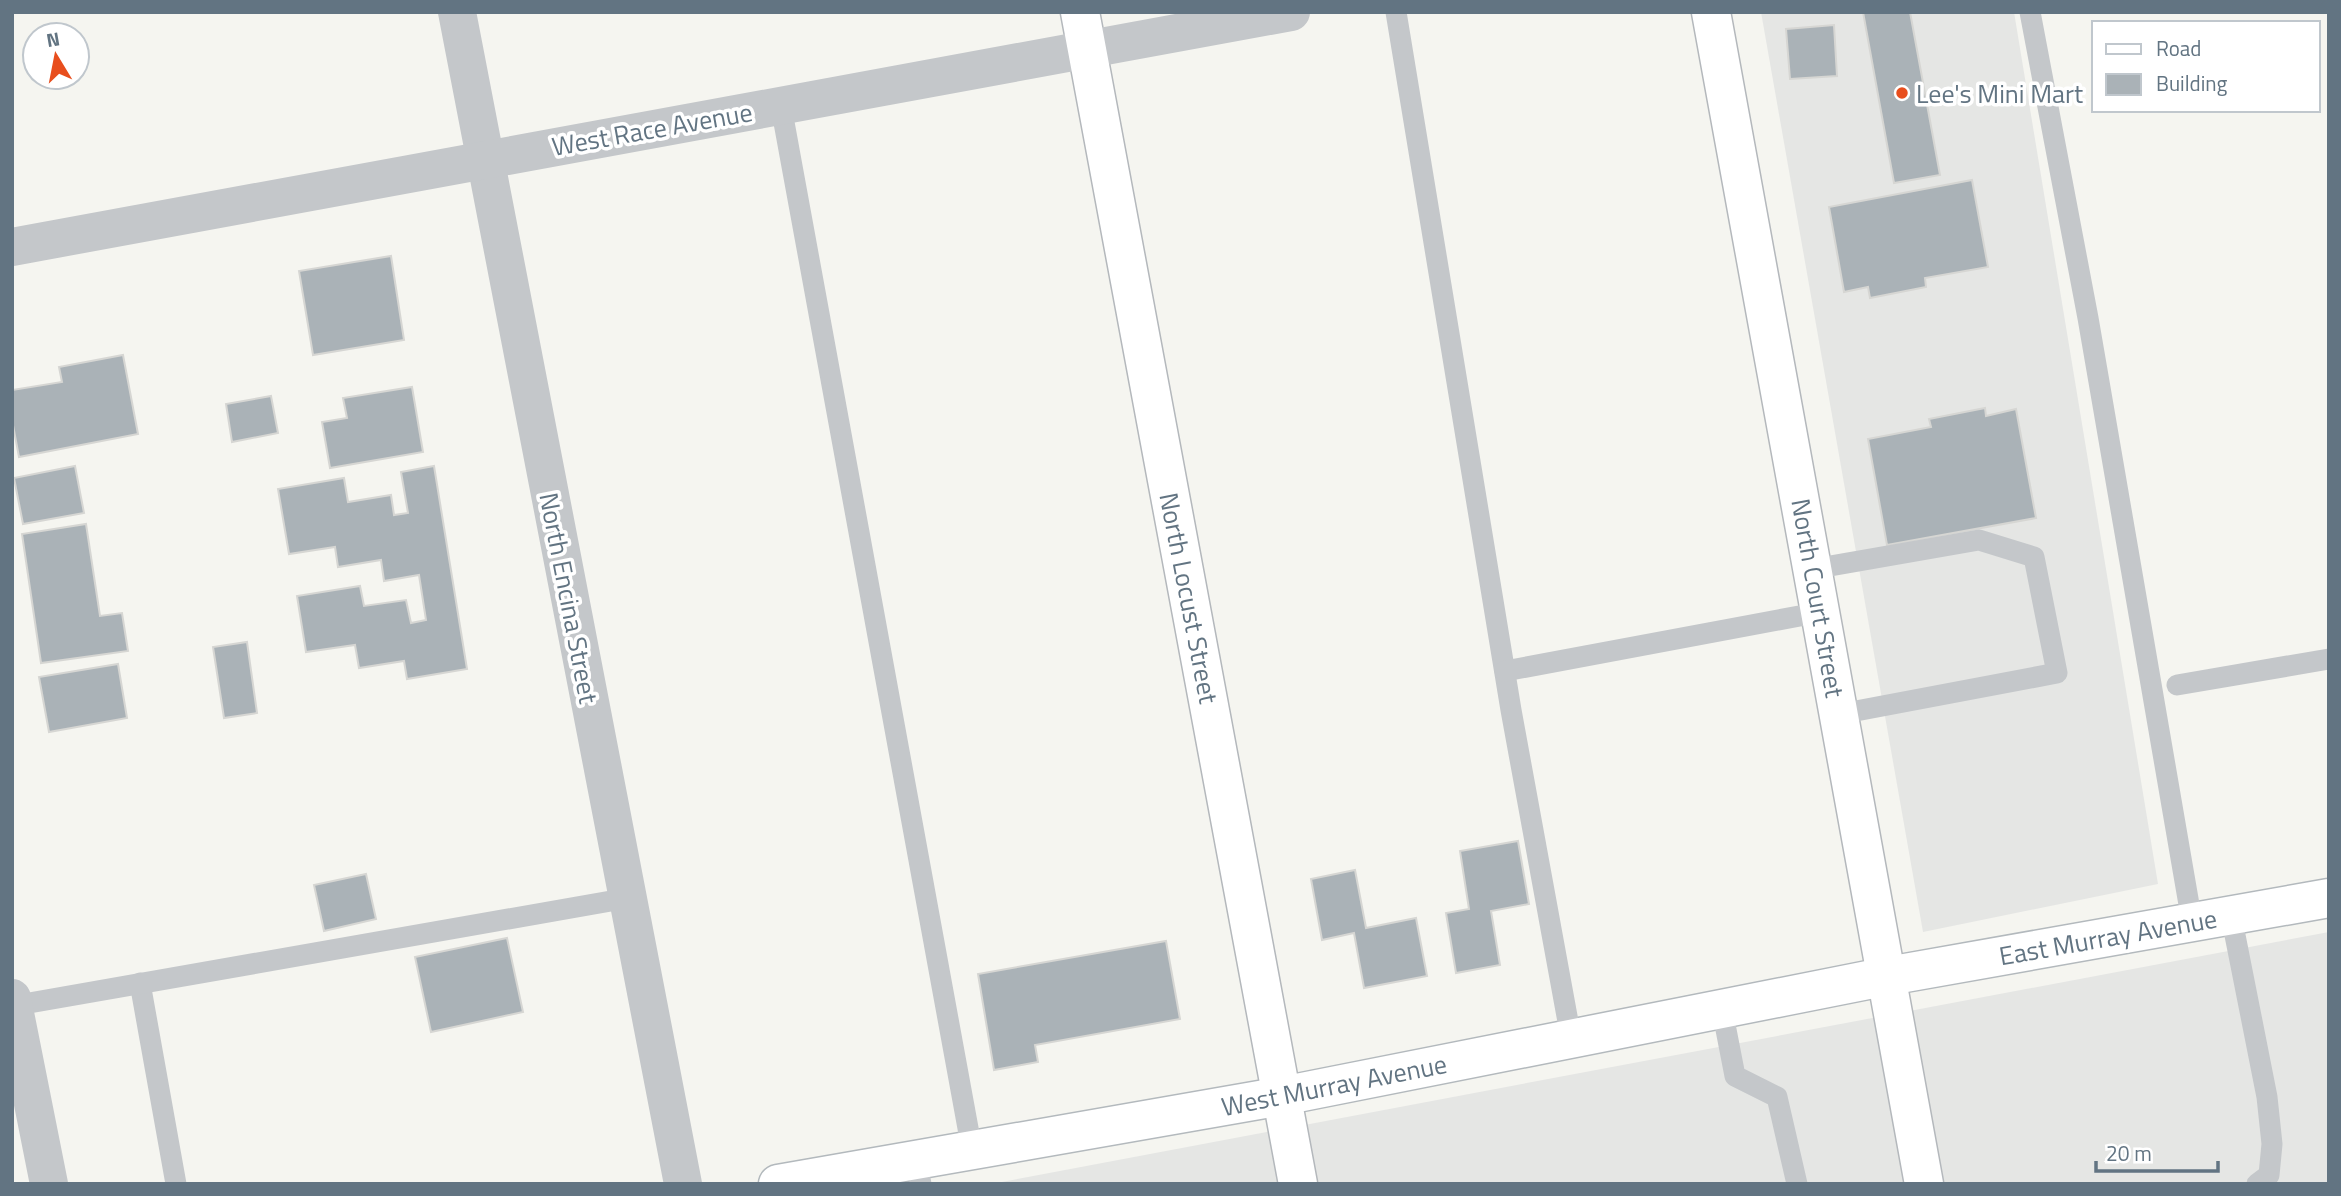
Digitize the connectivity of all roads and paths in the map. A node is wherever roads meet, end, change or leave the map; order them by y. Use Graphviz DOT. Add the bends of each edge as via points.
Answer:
graph roads {
  1 [pos="457,12"];
  2 [pos="1080,12"];
  3 [pos="1291,12"];
  4 [pos="1396,12"];
  5 [pos="1711,12"];
  6 [pos="2030,12"];
  7 [pos="1086,51"];
  8 [pos="781,106"];
  9 [pos="484,160"];
  10 [pos="12,247"];
  11 [pos="1813,569"];
  12 [pos="1821,612"];
  13 [pos="2329,659"];
  14 [pos="1505,671"];
  15 [pos="2177,685"];
  16 [pos="1840,714"];
  17 [pos="628,898"];
  18 [pos="2329,898"];
  19 [pos="2231,915"];
  20 [pos="2192,922"];
  21 [pos="1888,976"];
  22 [pos="140,983"];
  23 [pos="13,1003"];
  24 [pos="1722,1009"];
  25 [pos="1571,1038"];
  26 [pos="1282,1096"];
  27 [pos="972,1150"];
  28 [pos="918,1172"];
  29 [pos="49,1184"];
  30 [pos="176,1184"];
  31 [pos="683,1184"];
  32 [pos="778,1184"];
  33 [pos="1298,1184"];
  34 [pos="1797,1184"];
  35 [pos="1924,1184"];
  36 [pos="2257,1184"];
  1 -- 9 [label="street, North Encina Street"];
  2 -- 7 [label="main road, North Locust Street"];
  3 -- 7 [label="street, West Race Avenue"];
  4 -- 14 [label="lane"];
  5 -- 11 [label="main road, North Court Street"];
  6 -- 20 [label="lane"];
  7 -- 8 [label="street, West Race Avenue"];
  7 -- 26 [label="main road, North Locust Street"];
  8 -- 9 [label="street, West Race Avenue"];
  8 -- 27 [label="lane"];
  9 -- 10 [label="street, West Race Avenue"];
  9 -- 17 [label="street, North Encina Street"];
  11 -- 12 [label="main road, North Court Street"];
  11 -- 16 [label="lane" via="1979,540 2034,557 2057,673"];
  12 -- 14 [label="lane"];
  12 -- 16 [label="main road, North Court Street"];
  13 -- 15 [label="lane"];
  14 -- 25 [label="lane"];
  16 -- 21 [label="main road, North Court Street"];
  17 -- 22 [label="lane"];
  17 -- 31 [label="street, North Encina Street"];
  18 -- 19 [label="main road, East Murray Avenue"];
  19 -- 20 [label="main road, East Murray Avenue"];
  19 -- 36 [label="lane" via="2272,1144 2269,1175"];
  20 -- 21 [label="main road, East Murray Avenue"];
  21 -- 24 [label="main road, West Murray Avenue"];
  21 -- 35 [label="main road, North Court Street"];
  22 -- 23 [label="lane"];
  22 -- 30 [label="lane"];
  23 -- 29 [label="street"];
  24 -- 25 [label="main road, West Murray Avenue"];
  24 -- 34 [label="lane" via="1735,1076 1777,1097"];
  25 -- 26 [label="main road, West Murray Avenue"];
  26 -- 27 [label="main road, West Murray Avenue"];
  26 -- 33 [label="main road, North Locust Street"];
  27 -- 28 [label="main road, West Murray Avenue"];
  28 -- 32 [label="main road, West Murray Avenue"];
}
